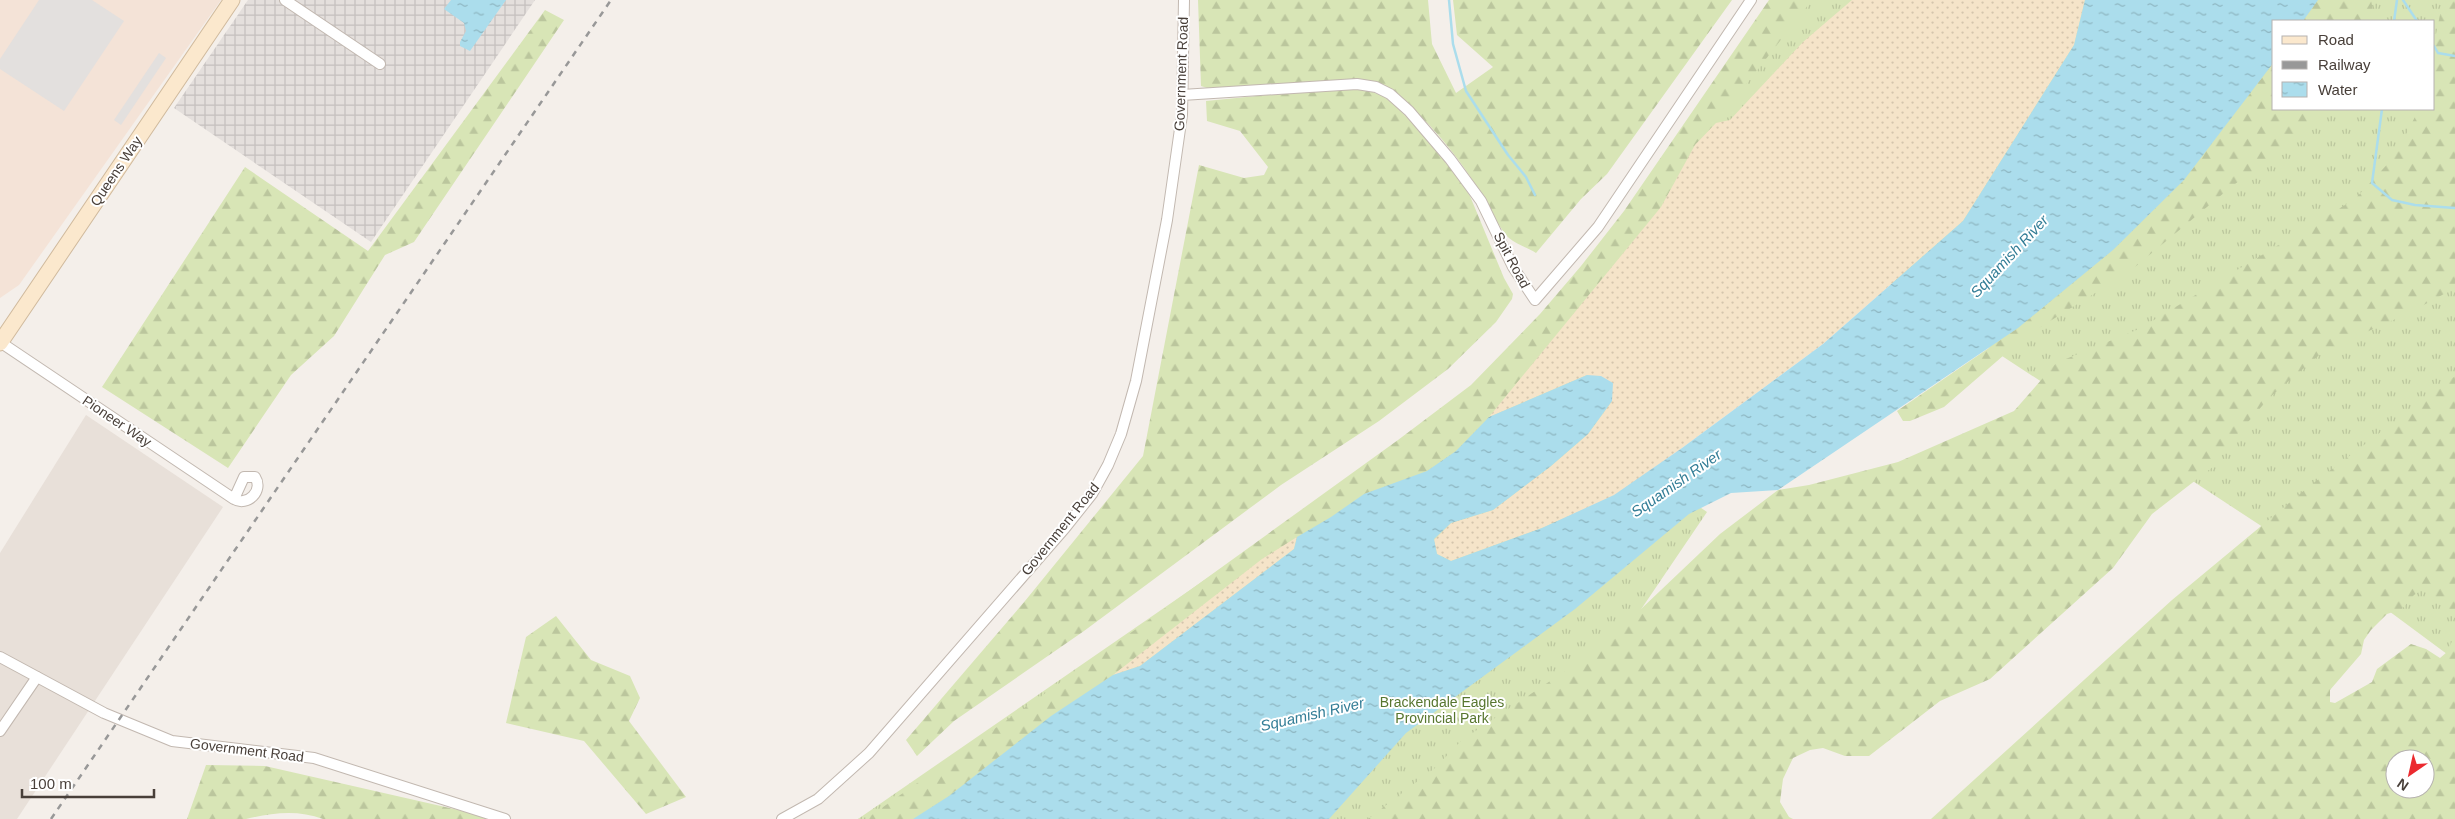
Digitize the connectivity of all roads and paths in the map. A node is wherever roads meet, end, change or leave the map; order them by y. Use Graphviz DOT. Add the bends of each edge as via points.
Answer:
graph roads {
  1 [pos="232,0"];
  2 [pos="285,0"];
  3 [pos="1184,0"];
  4 [pos="1751,0"];
  5 [pos="380,64"];
  6 [pos="1182,95"];
  7 [pos="0,343"];
  8 [pos="234,499"];
  9 [pos="0,657"];
  10 [pos="37,677"];
  11 [pos="0,731"];
  12 [pos="505,819"];
  13 [pos="782,819"];
  1 -- 7 [label="street, Queens Way"];
  2 -- 5 [label="street"];
  3 -- 6 [label="street, Government Road"];
  4 -- 6 [label="street, Spit Road" via="1598,227 1535,300 1513,267 1481,201 1450,159 1390,94 1376,87 1357,84"];
  6 -- 13 [label="street, Government Road" via="1182,116 1167,220 1136,381 1121,434 1092,494 869,753 818,799"];
  7 -- 8 [label="street, Pioneer Way"];
  9 -- 10 [label="street, Government Road"];
  10 -- 11 [label="street"];
  10 -- 12 [label="street, Government Road" via="118,720 172,741 314,758"];
}
